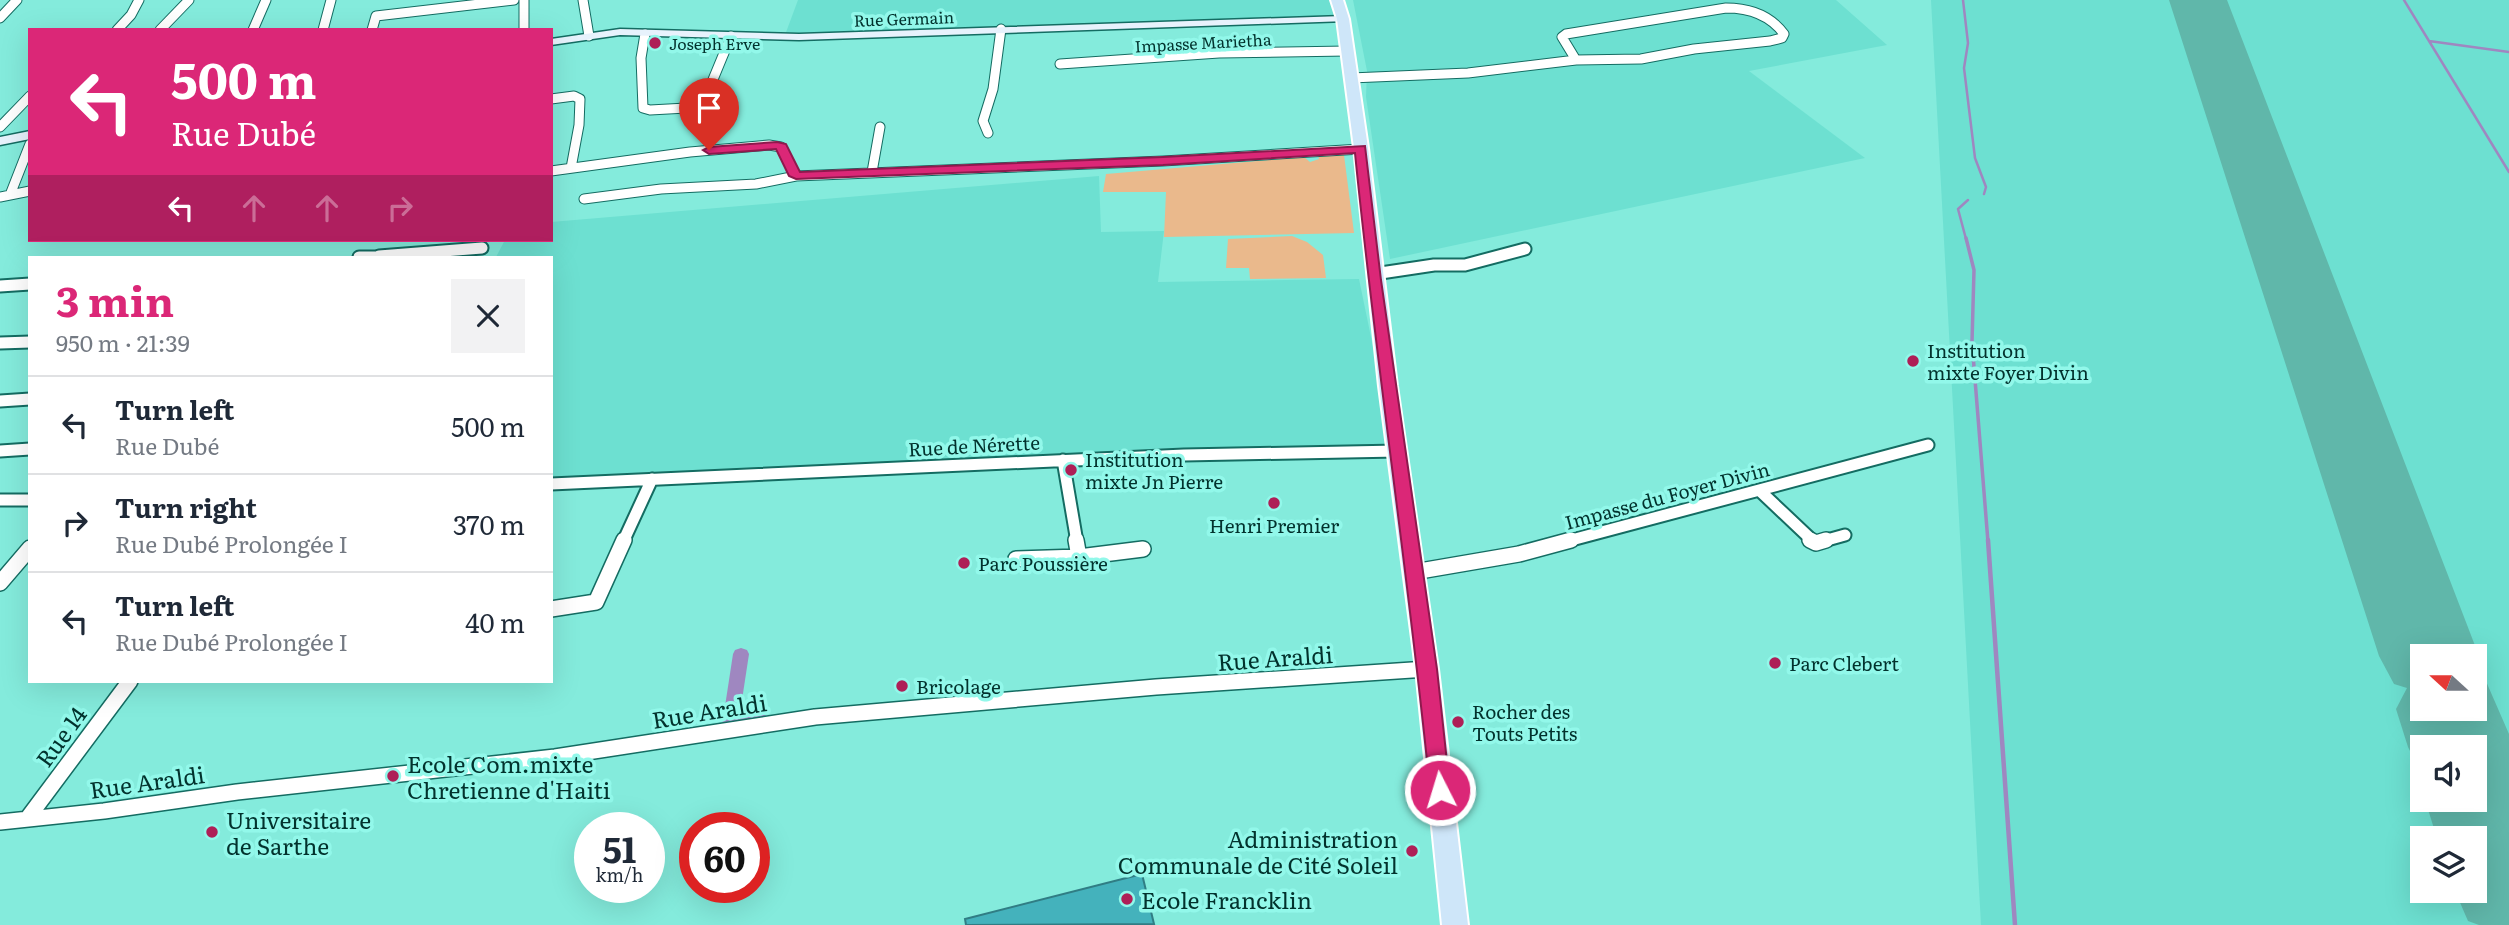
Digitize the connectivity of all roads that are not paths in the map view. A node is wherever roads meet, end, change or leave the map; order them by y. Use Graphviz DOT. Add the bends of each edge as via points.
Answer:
graph roads {
  1 [pos="17,0"];
  2 [pos="139,0"];
  3 [pos="190,0"];
  4 [pos="266,0"];
  5 [pos="331,0"];
  6 [pos="514,0"];
  7 [pos="524,0"];
  8 [pos="583,0"];
  9 [pos="1340,9"];
  10 [pos="0,18"];
  11 [pos="119,28"];
  12 [pos="162,28"];
  13 [pos="254,28"];
  14 [pos="324,28"];
  15 [pos="373,28"];
  16 [pos="524,28"];
  17 [pos="1001,29"];
  18 [pos="645,34"];
  19 [pos="589,36"];
  20 [pos="731,36"];
  21 [pos="553,45"];
  22 [pos="1347,51"];
  23 [pos="1576,60"];
  24 [pos="1060,64"];
  25 [pos="1351,78"];
  26 [pos="707,94"];
  27 [pos="28,98"];
  28 [pos="553,99"];
  29 [pos="712,115"];
  30 [pos="0,127"];
  31 [pos="880,127"];
  32 [pos="988,133"];
  33 [pos="28,135"];
  34 [pos="0,141"];
  35 [pos="28,148"];
  36 [pos="1361,149"];
  37 [pos="572,168"];
  38 [pos="553,171"];
  39 [pos="872,172"];
  40 [pos="796,176"];
  41 [pos="28,191"];
  42 [pos="5,196"];
  43 [pos="584,199"];
  44 [pos="439,242"];
  45 [pos="482,248"];
  46 [pos="1525,249"];
  47 [pos="433,252"];
  48 [pos="378,256"];
  49 [pos="1374,274"];
  50 [pos="28,284"];
  51 [pos="0,286"];
  52 [pos="28,342"];
  53 [pos="0,343"];
  54 [pos="28,399"];
  55 [pos="0,401"];
  56 [pos="1928,445"];
  57 [pos="28,449"];
  58 [pos="0,451"];
  59 [pos="1398,451"];
  60 [pos="1063,460"];
  61 [pos="652,479"];
  62 [pos="553,484"];
  63 [pos="1759,490"];
  64 [pos="0,500"];
  65 [pos="28,500"];
  66 [pos="1845,535"];
  67 [pos="1143,549"];
  68 [pos="28,550"];
  69 [pos="1079,557"];
  70 [pos="1016,559"];
  71 [pos="1414,572"];
  72 [pos="0,583"];
  73 [pos="553,609"];
  74 [pos="1427,669"];
  75 [pos="129,683"];
  76 [pos="27,819"];
  77 [pos="0,822"];
  78 [pos="1455,925"];
  1 -- 10 [label="street"];
  2 -- 11 [label="street"];
  3 -- 12 [label="street"];
  4 -- 13 [label="street"];
  5 -- 14 [label="street"];
  6 -- 15 [label="street" via="376,16"];
  7 -- 16 [label="street"];
  8 -- 19 [label="street"];
  9 -- 17 [label="street, Rue Germain"];
  9 -- 22 [label="main road"];
  17 -- 20 [label="street, Rue Germain"];
  17 -- 32 [label="street" via="993,89 983,121"];
  18 -- 19 [label="street, Rue Germain"];
  18 -- 20 [label="street, Rue Germain"];
  18 -- 29 [label="street" via="643,108 698,106"];
  19 -- 21 [label="street, Rue Germain"];
  20 -- 26 [label="street"];
  22 -- 24 [label="street, Impasse Marietha" via="1219,53"];
  22 -- 25 [label="main road"];
  23 -- 23 [label="street" via="1641,59 1770,41 1784,34 1760,14 1726,8 1566,34 1563,40"];
  23 -- 25 [label="street" via="1468,73"];
  25 -- 36 [label="main road"];
  27 -- 30 [label="street"];
  28 -- 37 [label="street" via="580,99"];
  31 -- 39 [label="street"];
  33 -- 34 [label="street"];
  35 -- 42 [label="street"];
  36 -- 39 [label="street"];
  36 -- 49 [label="main road"];
  37 -- 38 [label="street"];
  37 -- 40 [label="street" via="777,146"];
  39 -- 40 [label="street"];
  40 -- 43 [label="street"];
  41 -- 42 [label="street"];
  44 -- 47 [label="street"];
  45 -- 47 [label="street"];
  46 -- 49 [label="street" via="1465,265"];
  47 -- 48 [label="street"];
  49 -- 59 [label="main road"];
  50 -- 51 [label="street"];
  52 -- 53 [label="street"];
  54 -- 55 [label="street"];
  56 -- 63 [label="street, Impasse du Foyer Divin"];
  57 -- 58 [label="street"];
  59 -- 60 [label="street, Rue de Nérette"];
  59 -- 71 [label="main road"];
  60 -- 61 [label="street, Rue de Nérette"];
  60 -- 69 [label="street"];
  61 -- 62 [label="street, Rue de Nérette"];
  61 -- 73 [label="street" via="596,602"];
  63 -- 66 [label="street" via="1808,539 1816,543"];
  63 -- 71 [label="street, Impasse du Foyer Divin" via="1518,554"];
  64 -- 65 [label="street"];
  67 -- 69 [label="street"];
  68 -- 72 [label="street"];
  69 -- 70 [label="street"];
  71 -- 74 [label="main road"];
  74 -- 76 [label="street, Rue Araldi" via="815,717 555,757"];
  74 -- 78 [label="main road"];
  75 -- 76 [label="street, Rue 14"];
  76 -- 77 [label="street, Rue Araldi"];
}
